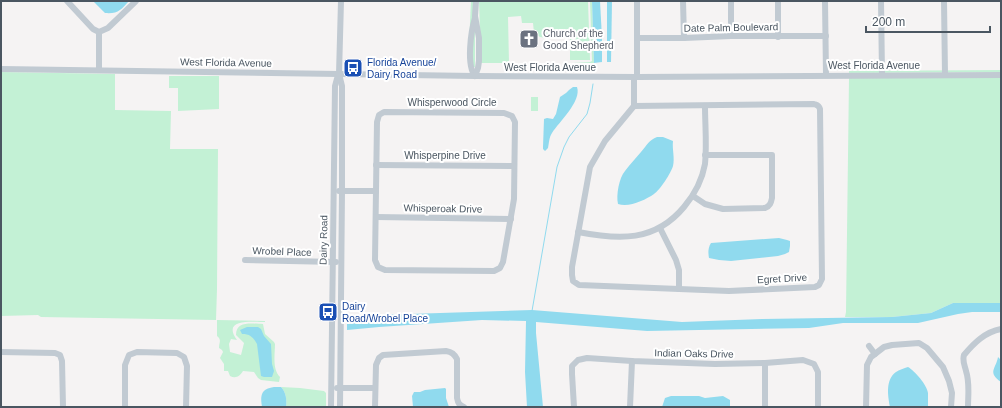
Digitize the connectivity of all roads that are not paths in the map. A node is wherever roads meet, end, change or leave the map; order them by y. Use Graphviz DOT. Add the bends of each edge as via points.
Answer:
graph roads {
  1 [pos="67,1"];
  2 [pos="136,1"];
  3 [pos="341,1"];
  4 [pos="476,1"];
  5 [pos="637,1"];
  6 [pos="684,1"];
  7 [pos="731,1"];
  8 [pos="778,1"];
  9 [pos="825,1"];
  10 [pos="881,1"];
  11 [pos="944,1"];
  12 [pos="99,32"];
  13 [pos="731,36"];
  14 [pos="826,36"];
  15 [pos="778,37"];
  16 [pos="637,38"];
  17 [pos="684,38"];
  18 [pos="1,69"];
  19 [pos="99,70"];
  20 [pos="339,74"];
  21 [pos="826,75"];
  22 [pos="882,75"];
  23 [pos="944,75"];
  24 [pos="1001,75"];
  25 [pos="475,76"];
  26 [pos="636,77"];
  27 [pos="634,106"];
  28 [pos="705,106"];
  29 [pos="705,155"];
  30 [pos="376,165"];
  31 [pos="514,166"];
  32 [pos="334,191"];
  33 [pos="342,191"];
  34 [pos="376,191"];
  35 [pos="693,196"];
  36 [pos="376,218"];
  37 [pos="511,219"];
  38 [pos="660,228"];
  39 [pos="578,232"];
  40 [pos="245,260"];
  41 [pos="333,262"];
  42 [pos="342,262"];
  43 [pos="679,289"];
  44 [pos="1001,329"];
  45 [pos="869,346"];
  46 [pos="1,352"];
  47 [pos="875,354"];
  48 [pos="632,361"];
  49 [pos="765,363"];
  50 [pos="332,388"];
  51 [pos="340,388"];
  52 [pos="375,388"];
  53 [pos="63,407"];
  54 [pos="125,407"];
  55 [pos="186,407"];
  56 [pos="331,407"];
  57 [pos="340,407"];
  58 [pos="375,407"];
  59 [pos="464,407"];
  60 [pos="574,407"];
  61 [pos="630,407"];
  62 [pos="765,407"];
  63 [pos="818,407"];
  64 [pos="866,407"];
  65 [pos="951,407"];
  66 [pos="968,407"];
  1 -- 12 [label="street" via="93,29"];
  2 -- 12 [label="street" via="108,28"];
  3 -- 20 [label="street, Dairy Road"];
  4 -- 25 [label="street" via="479,46"];
  5 -- 16 [label="street"];
  6 -- 17 [label="street"];
  7 -- 13 [label="street"];
  8 -- 15 [label="street"];
  9 -- 14 [label="street"];
  10 -- 22 [label="street"];
  11 -- 23 [label="street"];
  12 -- 19 [label="street"];
  13 -- 15 [label="street, Date Palm Boulevard"];
  13 -- 17 [label="street, Date Palm Boulevard"];
  14 -- 15 [label="street, Date Palm Boulevard"];
  14 -- 21 [label="street"];
  16 -- 17 [label="street, Date Palm Boulevard"];
  16 -- 26 [label="street"];
  18 -- 19 [label="street, West Florida Avenue"];
  19 -- 20 [label="street, West Florida Avenue"];
  20 -- 25 [label="street, West Florida Avenue"];
  20 -- 32 [label="street, Dairy Road" via="335,86"];
  20 -- 33 [label="street, Dairy Road" via="342,86"];
  21 -- 22 [label="street, West Florida Avenue"];
  21 -- 26 [label="street, West Florida Avenue"];
  22 -- 23 [label="street, West Florida Avenue"];
  23 -- 24 [label="street, West Florida Avenue"];
  25 -- 26 [label="street, West Florida Avenue"];
  26 -- 27 [label="street"];
  27 -- 28 [label="street, Egret Drive"];
  27 -- 39 [label="street, Egret Drive" via="605,141 590,167"];
  28 -- 29 [label="street"];
  28 -- 43 [label="street, Egret Drive" via="814,104 819,107 822,279 815,287 729,291"];
  29 -- 35 [label="street" via="700,182"];
  29 -- 35 [label="street" via="772,155 771,203 765,208 722,209"];
  30 -- 31 [label="street, Whisperpine Drive"];
  30 -- 31 [label="street, Whisperwood Circle" via="377,122 379,115 384,112 504,112 512,116 515,122"];
  30 -- 34 [label="street, Whisperwood Circle"];
  31 -- 37 [label="street, Whisperwood Circle"];
  32 -- 33 [label="street"];
  32 -- 41 [label="street, Dairy Road"];
  33 -- 34 [label="street"];
  33 -- 42 [label="street, Dairy Road"];
  34 -- 36 [label="street, Whisperwood Circle"];
  35 -- 38 [label="street" via="678,215"];
  36 -- 37 [label="street, Whisperoak Drive"];
  36 -- 37 [label="street, Whisperwood Circle" via="375,260 378,267 385,270 494,271 500,268 503,262"];
  38 -- 39 [label="street" via="645,234 613,238"];
  38 -- 43 [label="street" via="676,260"];
  39 -- 43 [label="street, Egret Drive" via="572,275 573,281 579,285"];
  40 -- 41 [label="street, Wrobel Place"];
  41 -- 42 [label="street, Wrobel Place"];
  41 -- 50 [label="street, Dairy Road"];
  42 -- 51 [label="street, Dairy Road"];
  44 -- 66 [label="street" via="983,336 964,355 963,362 968,376"];
  45 -- 47 [label="street"];
  46 -- 53 [label="street" via="60,355"];
  47 -- 64 [label="street" via="867,365"];
  47 -- 65 [label="street" via="892,345 919,344 927,348 949,380 952,393"];
  48 -- 49 [label="street, Indian Oaks Drive"];
  48 -- 60 [label="street, Indian Oaks Drive" via="587,358 578,360 572,366"];
  48 -- 61 [label="street"];
  49 -- 62 [label="street"];
  49 -- 63 [label="street, Indian Oaks Drive" via="803,360 814,364 818,372"];
  50 -- 51 [label="street"];
  50 -- 56 [label="street, Dairy Road"];
  51 -- 52 [label="street"];
  51 -- 57 [label="street, Dairy Road"];
  52 -- 58 [label="street"];
  52 -- 59 [label="street" via="376,362 383,355 446,351 454,354 457,359 457,398 458,403"];
  54 -- 55 [label="street" via="126,364 129,355 137,352 177,353 184,357"];
}
